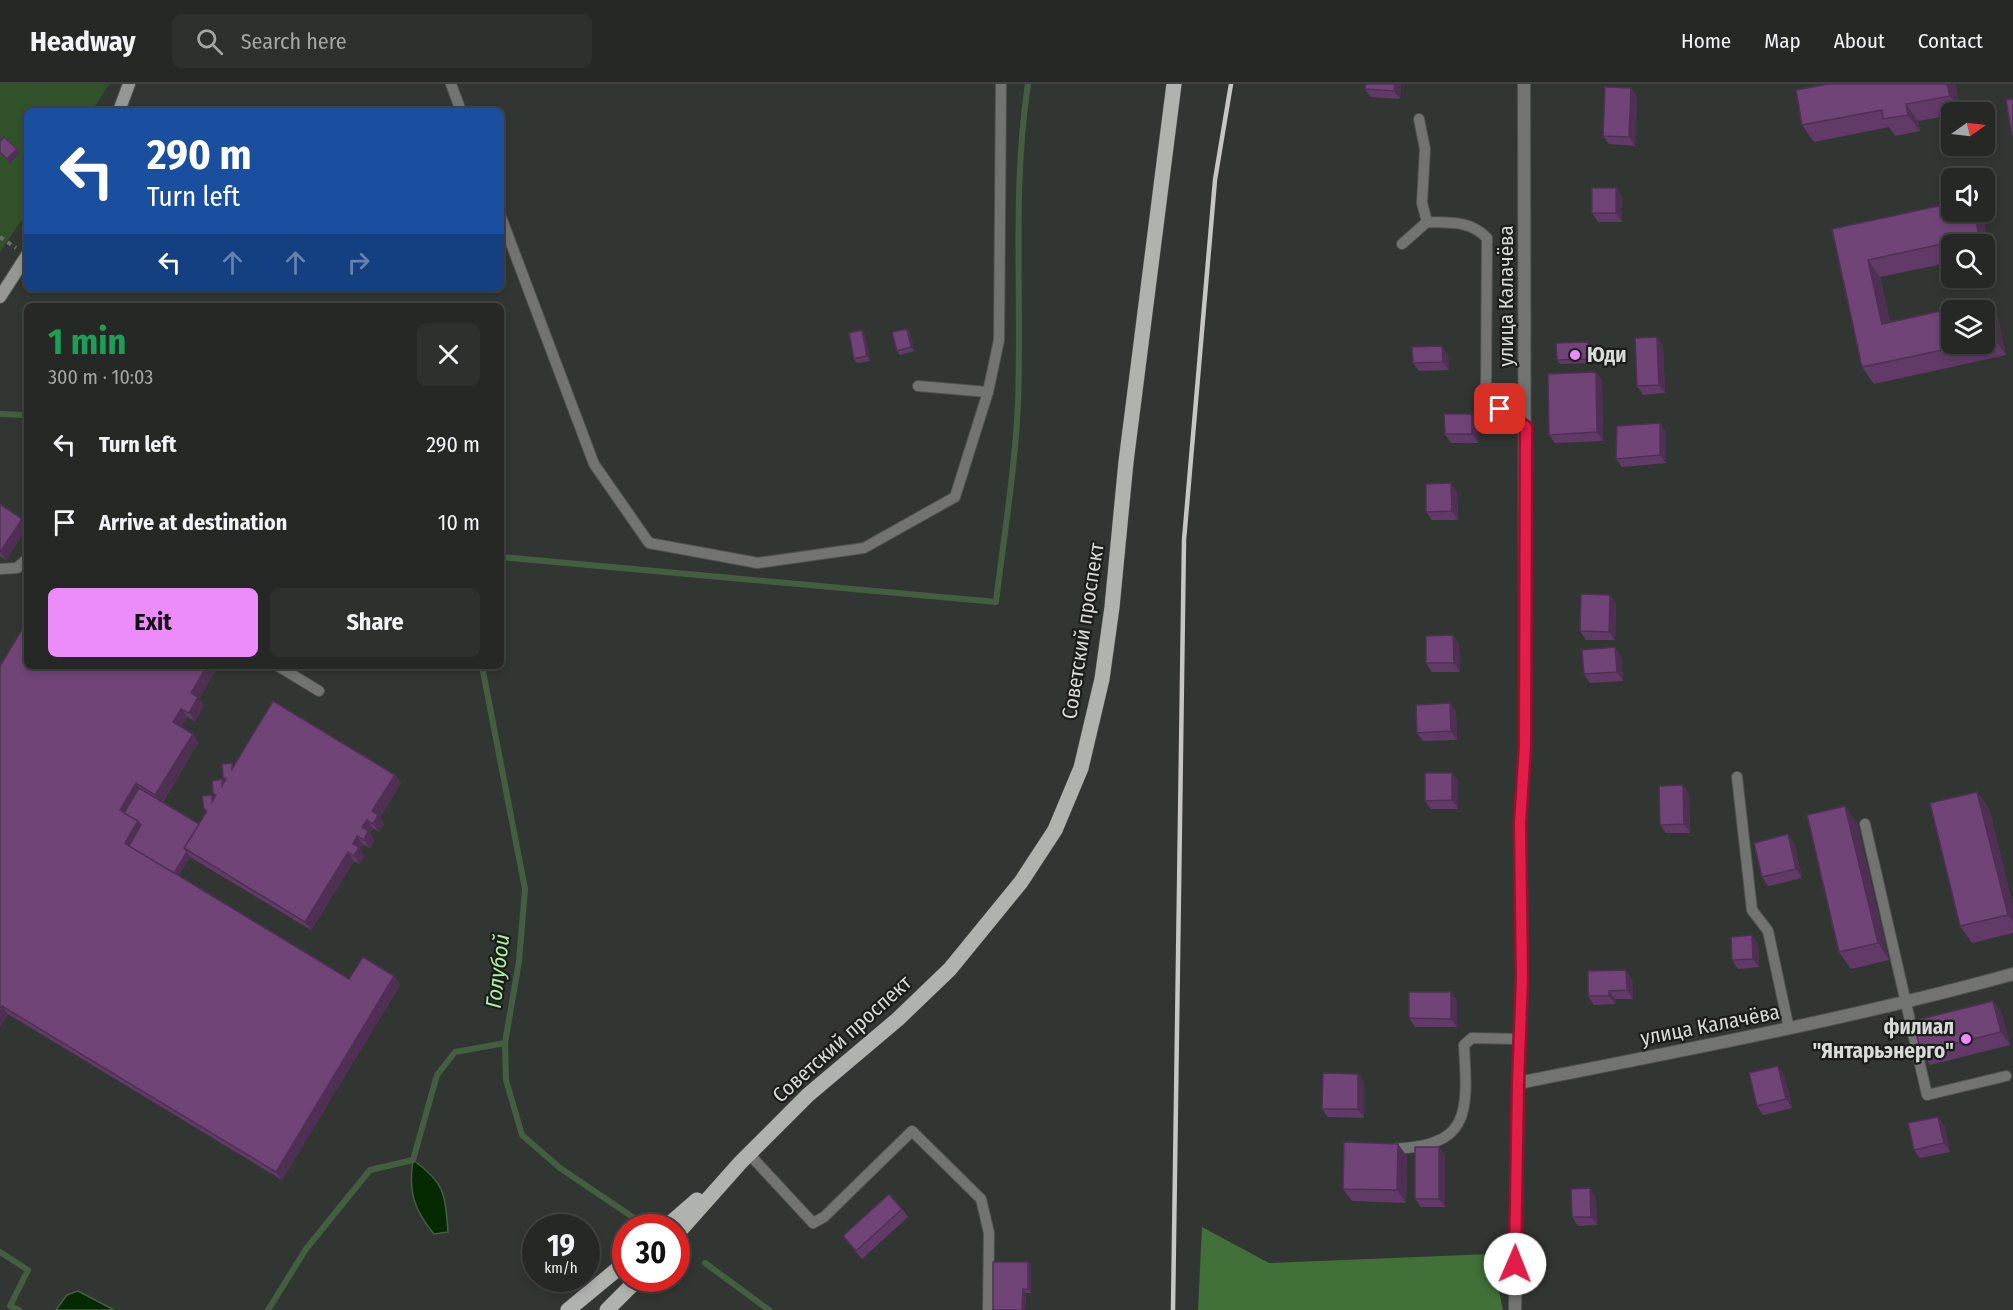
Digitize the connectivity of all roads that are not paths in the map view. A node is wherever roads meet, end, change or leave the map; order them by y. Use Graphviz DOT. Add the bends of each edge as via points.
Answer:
graph roads {
  1 [pos="129,84"];
  2 [pos="451,84"];
  3 [pos="1001,84"];
  4 [pos="1174,84"];
  5 [pos="1524,84"];
  6 [pos="120,108"];
  7 [pos="460,108"];
  8 [pos="1419,119"];
  9 [pos="1426,222"];
  10 [pos="504,225"];
  11 [pos="1402,244"];
  12 [pos="24,260"];
  13 [pos="0,297"];
  14 [pos="918,386"];
  15 [pos="988,392"];
  16 [pos="1526,427"];
  17 [pos="24,562"];
  18 [pos="0,569"];
  19 [pos="283,669"];
  20 [pos="319,691"];
  21 [pos="1737,777"];
  22 [pos="1866,824"];
  23 [pos="2013,974"];
  24 [pos="1906,1003"];
  25 [pos="1789,1029"];
  26 [pos="1519,1039"];
  27 [pos="2006,1076"];
  28 [pos="1518,1083"];
  29 [pos="1380,1149"];
  30 [pos="745,1159"];
  31 [pos="681,1214"];
  32 [pos="690,1220"];
  33 [pos="612,1274"];
  34 [pos="625,1292"];
  35 [pos="568,1310"];
  36 [pos="607,1310"];
  37 [pos="988,1310"];
  38 [pos="1515,1310"];
  1 -- 6 [label="street"];
  2 -- 7 [label="lane"];
  3 -- 15 [label="lane" via="999,340"];
  4 -- 30 [label="main road, Советский проспект" via="1102,679 1081,768 1055,830 1021,882 965,951 898,1019 808,1095"];
  5 -- 16 [label="street, улица Калачёва"];
  8 -- 9 [label="lane" via="1425,149 1422,203"];
  9 -- 11 [label="lane"];
  9 -- 16 [label="lane" via="1466,223 1487,238 1486,393 1500,409"];
  10 -- 15 [label="lane" via="594,464 649,543 758,563 864,548 956,497"];
  12 -- 13 [label="street"];
  14 -- 15 [label="lane"];
  16 -- 26 [label="street, улица Калачёва"];
  17 -- 18 [label="lane" via="17,568"];
  19 -- 20 [label="lane"];
  21 -- 25 [label="lane" via="1752,910 1768,931"];
  22 -- 24 [label="lane"];
  23 -- 24 [label="street, улица Калачёва"];
  24 -- 25 [label="street, улица Калачёва"];
  24 -- 27 [label="lane" via="1927,1095"];
  25 -- 28 [label="street, улица Калачёва"];
  26 -- 28 [label="street, улица Калачёва"];
  26 -- 29 [label="lane" via="1472,1038 1464,1045 1463,1113 1455,1131 1437,1143 1419,1148"];
  28 -- 38 [label="street, улица Калачёва"];
  30 -- 31 [label="main road, Советский проспект"];
  30 -- 32 [label="main road, Советский проспект"];
  30 -- 37 [label="lane" via="813,1223 824,1217 912,1131 981,1199 989,1233"];
  33 -- 35 [label="main road"];
  34 -- 36 [label="main road"];
}
